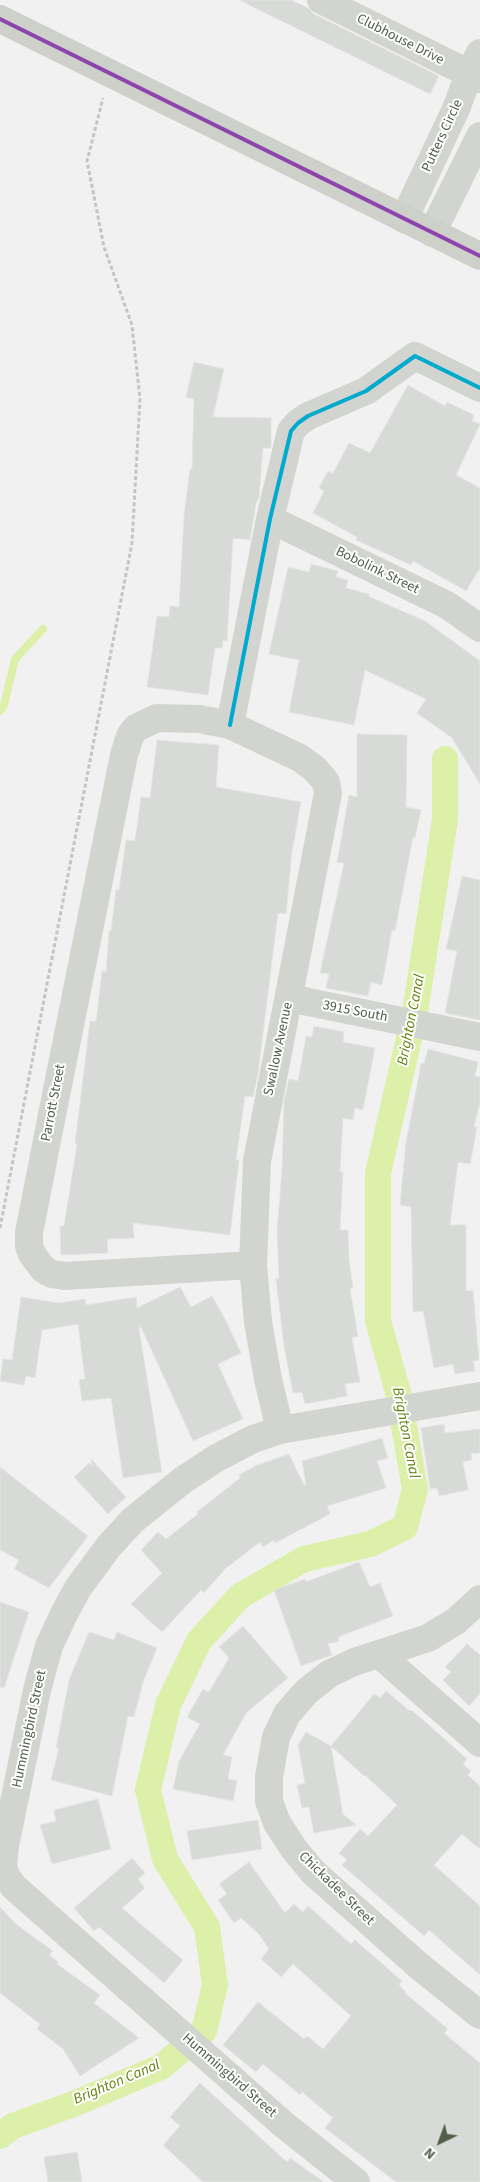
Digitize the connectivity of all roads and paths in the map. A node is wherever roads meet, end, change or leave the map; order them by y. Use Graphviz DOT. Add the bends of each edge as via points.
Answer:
graph roads {
  1 [pos="321,0"];
  2 [pos="0,19"];
  3 [pos="476,69"];
  4 [pos="110,74"];
  5 [pos="480,136"];
  6 [pos="404,218"];
  7 [pos="432,233"];
  8 [pos="480,256"];
  9 [pos="480,388"];
  10 [pos="270,519"];
  11 [pos="480,628"];
  12 [pos="230,725"];
  13 [pos="136,728"];
  14 [pos="289,998"];
  15 [pos="480,1037"];
  16 [pos="0,1228"];
  17 [pos="253,1265"];
  18 [pos="480,1396"];
  19 [pos="280,1430"];
  20 [pos="480,1599"];
  21 [pos="380,1655"];
  22 [pos="480,1743"];
  23 [pos="480,2015"];
  24 [pos="356,2182"];
  1 -- 3 [label="street, Clubhouse Drive"];
  2 -- 4 [label="main road"];
  3 -- 6 [label="street, Putters Circle"];
  4 -- 6 [label="main road"];
  4 -- 16 [label="path" via="87,161 104,247 132,324 140,399 132,542"];
  5 -- 7 [label="street"];
  6 -- 7 [label="main road"];
  7 -- 8 [label="main road"];
  9 -- 10 [label="street" via="415,356 366,391 308,416 291,431"];
  10 -- 11 [label="street, Bobolink Street" via="448,605"];
  10 -- 12 [label="street"];
  12 -- 13 [label="street, Swallow Avenue" via="170,717 157,718"];
  12 -- 14 [label="street, Swallow Avenue" via="300,758 316,769 326,782 325,815"];
  13 -- 17 [label="street, Parrott Street" via="124,755 40,1174 29,1246 43,1269 64,1276"];
  14 -- 15 [label="street, 3915 South"];
  14 -- 17 [label="street, Swallow Avenue" via="257,1161"];
  17 -- 19 [label="street, Swallow Avenue" via="258,1322"];
  18 -- 19 [label="street, Hummingbird Street"];
  19 -- 24 [label="street, Hummingbird Street" via="253,1439 215,1459 157,1499 109,1546 78,1588 49,1646 36,1690 3,1866 14,1888 283,2124"];
  20 -- 21 [label="street, Chickadee Street" via="456,1621 428,1638"];
  21 -- 22 [label="street"];
  21 -- 23 [label="street, Chickadee Street" via="354,1662 330,1674 306,1692 287,1714 272,1754 270,1801 277,1823 313,1872"];
}
